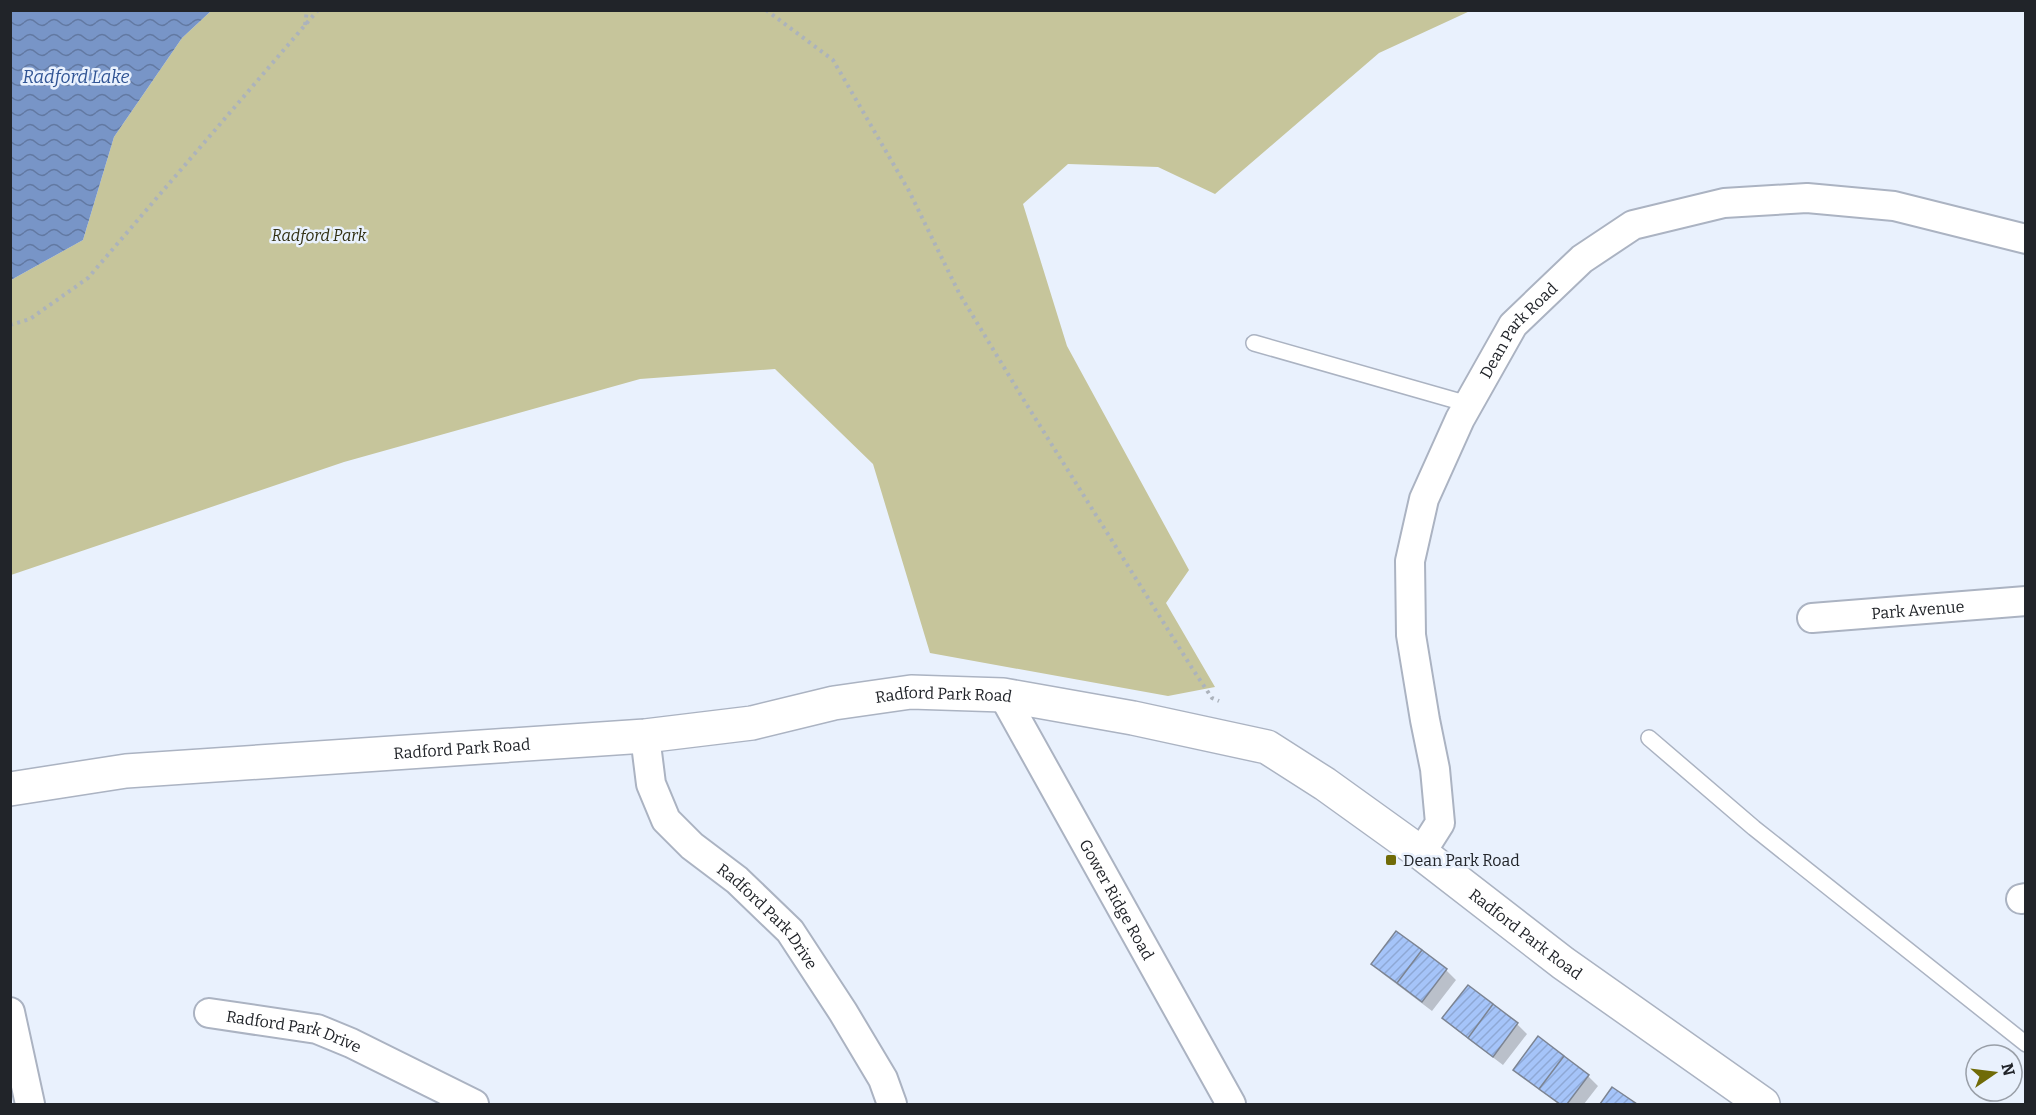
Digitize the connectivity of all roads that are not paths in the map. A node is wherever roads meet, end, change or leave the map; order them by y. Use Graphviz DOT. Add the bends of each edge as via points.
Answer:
graph roads {
  1 [pos="2025,239"];
  2 [pos="1254,343"];
  3 [pos="1468,404"];
  4 [pos="2025,601"];
  5 [pos="1812,618"];
  6 [pos="1003,695"];
  7 [pos="645,736"];
  8 [pos="1649,738"];
  9 [pos="10,789"];
  10 [pos="1422,853"];
  11 [pos="10,1012"];
  12 [pos="209,1013"];
  13 [pos="2025,1044"];
  14 [pos="30,1104"];
  15 [pos="474,1104"];
  16 [pos="892,1104"];
  17 [pos="1231,1104"];
  18 [pos="1763,1104"];
  1 -- 3 [label="street, Dean Park Road" via="1894,206 1807,198 1724,203 1633,225 1582,259 1513,325"];
  2 -- 3 [label="lane"];
  3 -- 10 [label="street, Dean Park Road" via="1424,499 1410,561 1411,634 1435,769 1440,823"];
  4 -- 5 [label="street, Park Avenue"];
  6 -- 7 [label="street, Radford Park Road" via="911,693 834,704 752,723"];
  6 -- 10 [label="street, Radford Park Road" via="1267,747"];
  6 -- 17 [label="street, Gower Ridge Road"];
  7 -- 9 [label="street, Radford Park Road" via="126,771"];
  7 -- 16 [label="street, Radford Park Drive" via="651,784 666,820 790,931 883,1078"];
  8 -- 13 [label="lane" via="1754,828"];
  10 -- 18 [label="street, Radford Park Road" via="1563,963"];
  11 -- 14 [label="street"];
  12 -- 15 [label="street, Radford Park Drive" via="317,1029"];
}
